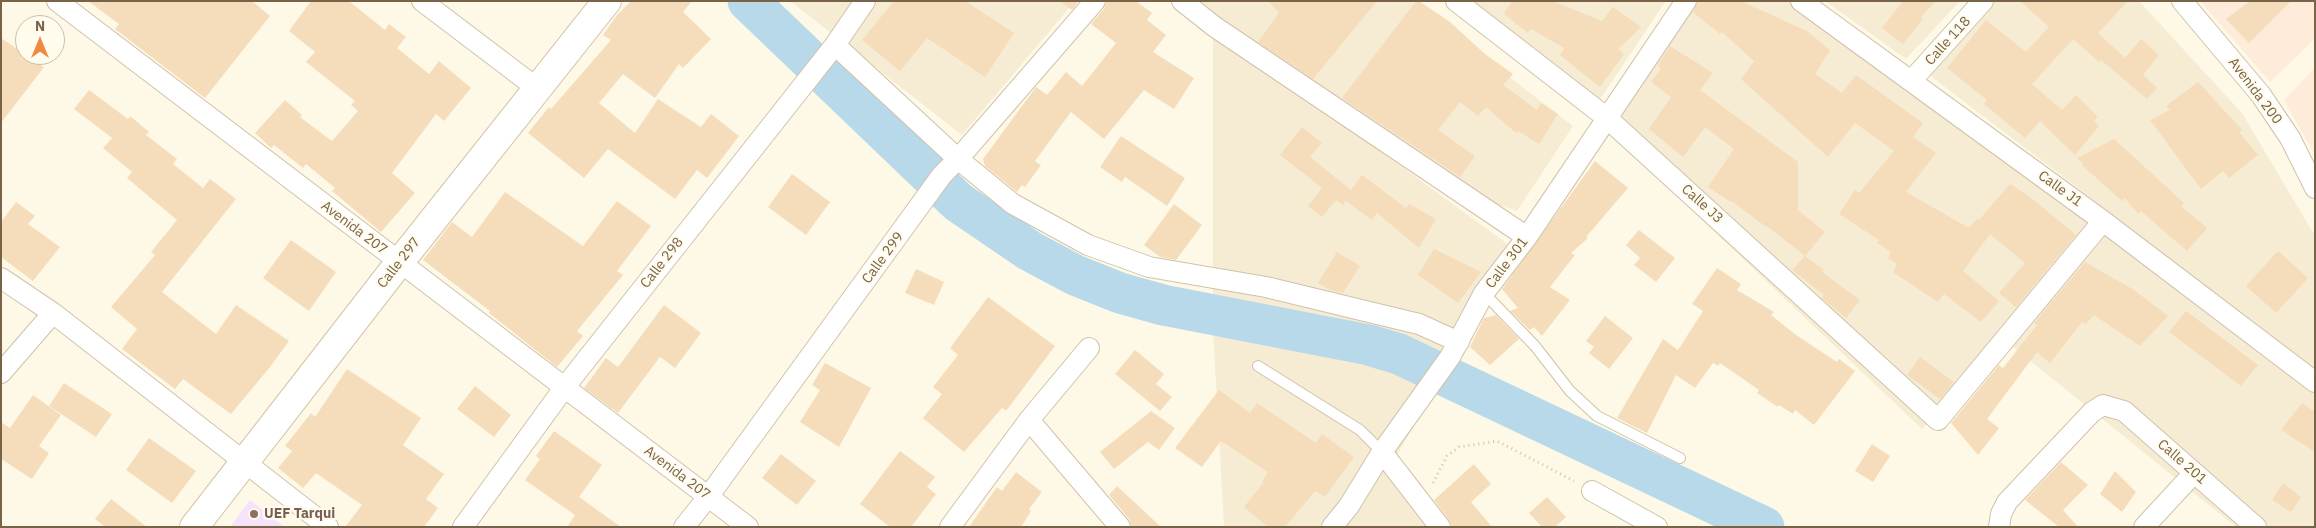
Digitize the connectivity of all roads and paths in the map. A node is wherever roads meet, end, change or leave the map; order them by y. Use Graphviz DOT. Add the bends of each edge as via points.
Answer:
graph roads {
  1 [pos="58,1"];
  2 [pos="422,1"];
  3 [pos="607,1"];
  4 [pos="865,1"];
  5 [pos="1095,1"];
  6 [pos="1182,1"];
  7 [pos="1456,1"];
  8 [pos="1686,1"];
  9 [pos="1801,1"];
  10 [pos="1983,1"];
  11 [pos="2182,1"];
  12 [pos="834,46"];
  13 [pos="546,79"];
  14 [pos="1912,80"];
  15 [pos="1607,118"];
  16 [pos="958,160"];
  17 [pos="2315,188"];
  18 [pos="2103,221"];
  19 [pos="1527,237"];
  20 [pos="399,263"];
  21 [pos="1,278"];
  22 [pos="1484,293"];
  23 [pos="53,313"];
  24 [pos="1089,348"];
  25 [pos="1454,349"];
  26 [pos="1258,366"];
  27 [pos="1,373"];
  28 [pos="2315,382"];
  29 [pos="564,388"];
  30 [pos="1029,420"];
  31 [pos="1382,452"];
  32 [pos="1680,458"];
  33 [pos="243,462"];
  34 [pos="2194,472"];
  35 [pos="1592,491"];
  36 [pos="708,497"];
  37 [pos="1423,504"];
  38 [pos="2000,520"];
  39 [pos="194,527"];
  40 [pos="328,527"];
  41 [pos="463,527"];
  42 [pos="684,527"];
  43 [pos="748,527"];
  44 [pos="950,527"];
  45 [pos="1120,527"];
  46 [pos="1332,527"];
  47 [pos="1440,527"];
  48 [pos="1657,527"];
  49 [pos="2144,527"];
  50 [pos="2256,527"];
  1 -- 20 [label="street, Avenida 207"];
  2 -- 13 [label="street"];
  3 -- 13 [label="street, Calle 297"];
  4 -- 12 [label="street, Calle 298"];
  5 -- 16 [label="street, Calle 299"];
  6 -- 19 [label="street" via="1215,27"];
  7 -- 15 [label="street, Calle J3"];
  8 -- 15 [label="street, Calle 301"];
  9 -- 14 [label="street, Calle J1"];
  10 -- 14 [label="street, Calle 118"];
  11 -- 17 [label="street, Avenida 200" via="2261,95 2290,138"];
  12 -- 16 [label="street"];
  12 -- 29 [label="street, Calle 298"];
  13 -- 20 [label="street, Calle 297"];
  14 -- 18 [label="street, Calle J1"];
  15 -- 18 [label="street, Calle J3" via="1938,420"];
  15 -- 19 [label="street, Calle 301"];
  16 -- 25 [label="street" via="1013,204 1088,245 1148,267 1266,287 1419,324"];
  16 -- 36 [label="street, Calle 299" via="942,175"];
  18 -- 28 [label="street, Calle J1"];
  19 -- 22 [label="street, Calle 301"];
  20 -- 29 [label="street, Avenida 207"];
  20 -- 33 [label="street, Calle 297"];
  21 -- 23 [label="street"];
  22 -- 25 [label="street, Calle 301"];
  22 -- 32 [label="lane" via="1535,346 1570,391 1597,416"];
  23 -- 27 [label="street"];
  23 -- 33 [label="street"];
  24 -- 30 [label="street"];
  25 -- 31 [label="street, Calle 301"];
  26 -- 31 [label="lane" via="1360,430"];
  29 -- 36 [label="street, Avenida 207"];
  29 -- 41 [label="street, Calle 298"];
  30 -- 44 [label="street"];
  30 -- 45 [label="street"];
  31 -- 37 [label="street"];
  31 -- 46 [label="street, Calle 301"];
  33 -- 39 [label="street, Calle 297"];
  33 -- 40 [label="street"];
  34 -- 38 [label="street, Calle 201" via="2124,411 2103,405 2092,412 2014,495"];
  34 -- 49 [label="street"];
  34 -- 50 [label="street, Calle 201"];
  35 -- 37 [label="path" via="1497,440 1459,447 1447,456"];
  35 -- 48 [label="street"];
  36 -- 42 [label="street, Calle 299"];
  36 -- 43 [label="street, Avenida 207"];
  37 -- 47 [label="street"];
}
